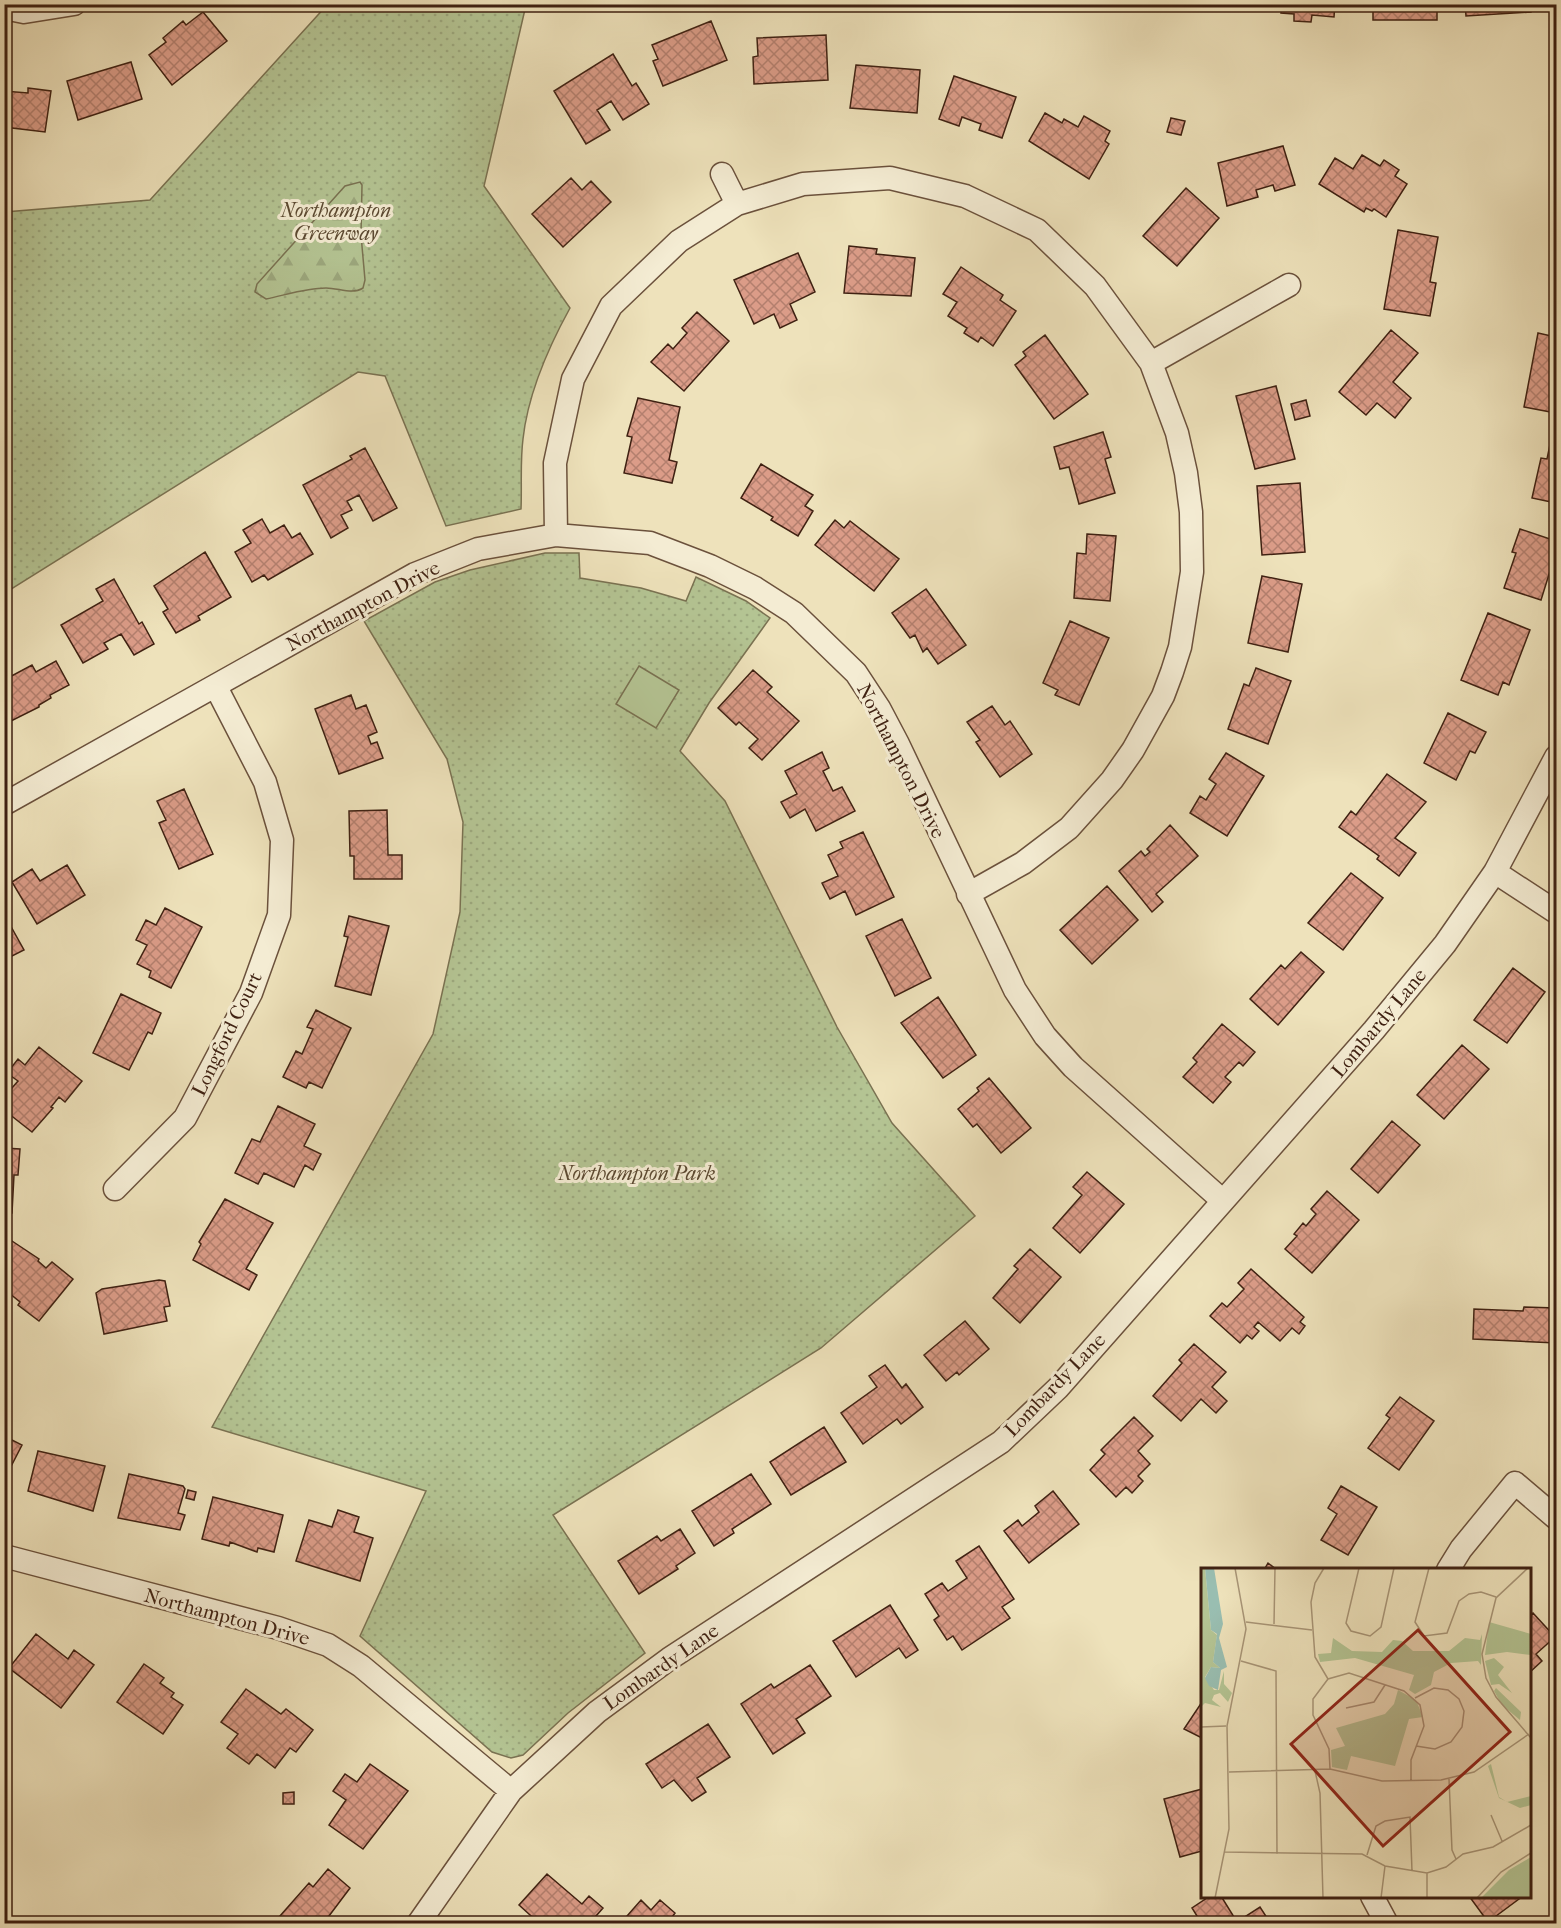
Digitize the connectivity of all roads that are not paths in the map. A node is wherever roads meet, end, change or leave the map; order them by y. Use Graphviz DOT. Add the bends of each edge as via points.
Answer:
graph roads {
  1 [pos="74,4"];
  2 [pos="4,8"];
  3 [pos="722,174"];
  4 [pos="737,204"];
  5 [pos="1289,285"];
  6 [pos="1151,363"];
  7 [pos="556,535"];
  8 [pos="216,687"];
  9 [pos="1557,757"];
  10 [pos="4,804"];
  11 [pos="1494,872"];
  12 [pos="968,894"];
  13 [pos="1557,912"];
  14 [pos="115,1189"];
  15 [pos="1223,1201"];
  16 [pos="1557,1518"];
  17 [pos="4,1556"];
  18 [pos="1449,1568"];
  19 [pos="511,1791"];
  20 [pos="1373,1898"];
  21 [pos="418,1923"];
  22 [pos="1387,1923"];
  1 -- 2 [label="street" via="24,12"];
  3 -- 4 [label="street"];
  4 -- 6 [label="street" via="803,184 890,178 965,196 1037,230 1095,286"];
  4 -- 7 [label="street" via="679,241 611,306 573,379 555,463"];
  5 -- 6 [label="street"];
  6 -- 12 [label="street" via="1177,434 1191,512 1192,572 1172,672 1133,750 1087,810 1023,863"];
  7 -- 8 [label="street, Northampton Drive" via="478,549 415,574"];
  7 -- 12 [label="street, Northampton Drive" via="650,543 710,566 794,613 856,673 879,708"];
  8 -- 10 [label="street, Northampton Drive"];
  8 -- 14 [label="street, Longford Court" via="266,782 282,840 279,915 251,993 185,1118"];
  9 -- 11 [label="street, Lombardy Lane"];
  11 -- 13 [label="street"];
  11 -- 15 [label="street, Lombardy Lane" via="1412,984"];
  12 -- 15 [label="street, Northampton Drive" via="1015,990 1045,1035 1073,1067"];
  15 -- 19 [label="street, Lombardy Lane" via="1058,1388 1001,1442 669,1659 597,1712"];
  16 -- 18 [label="street" via="1515,1483"];
  17 -- 19 [label="street, Northampton Drive" via="278,1628 328,1645 361,1666"];
  19 -- 21 [label="street, Lombardy Lane"];
  20 -- 22 [label="street"];
}
